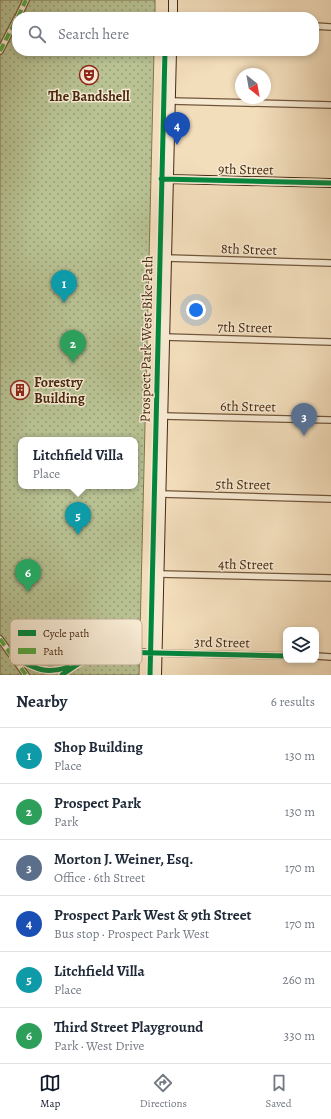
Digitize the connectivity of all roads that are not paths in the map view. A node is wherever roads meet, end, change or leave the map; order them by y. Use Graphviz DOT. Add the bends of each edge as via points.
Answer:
graph roads {
  1 [pos="26,0"];
  2 [pos="173,0"];
  3 [pos="20,12"];
  4 [pos="173,12"];
  5 [pos="319,26"];
  6 [pos="331,27"];
  7 [pos="12,28"];
  8 [pos="0,51"];
  9 [pos="172,56"];
  10 [pos="171,101"];
  11 [pos="331,105"];
  12 [pos="169,179"];
  13 [pos="331,183"];
  14 [pos="167,258"];
  15 [pos="331,263"];
  16 [pos="166,337"];
  17 [pos="331,342"];
  18 [pos="164,416"];
  19 [pos="331,420"];
  20 [pos="162,494"];
  21 [pos="331,499"];
  22 [pos="160,574"];
  23 [pos="331,578"];
  24 [pos="0,639"];
  25 [pos="10,652"];
  26 [pos="158,653"];
  27 [pos="283,656"];
  28 [pos="319,656"];
  29 [pos="331,657"];
  30 [pos="19,665"];
  31 [pos="29,665"];
  32 [pos="73,665"];
  33 [pos="74,665"];
  34 [pos="26,675"];
  35 [pos="62,675"];
  36 [pos="157,675"];
  1 -- 3 [label="street"];
  2 -- 4 [label="street"];
  5 -- 6 [label="street"];
  7 -- 8 [label="street"];
  9 -- 10 [label="street"];
  10 -- 11 [label="street"];
  10 -- 12 [label="street"];
  12 -- 13 [label="street, 9th Street"];
  12 -- 14 [label="street"];
  14 -- 15 [label="street, 8th Street"];
  14 -- 16 [label="street"];
  16 -- 17 [label="street, 7th Street"];
  16 -- 18 [label="street"];
  18 -- 19 [label="street, 6th Street"];
  18 -- 20 [label="street"];
  20 -- 21 [label="street, 5th Street"];
  20 -- 22 [label="street"];
  22 -- 23 [label="street, 4th Street"];
  22 -- 26 [label="street"];
  24 -- 25 [label="street"];
  26 -- 27 [label="street, 3rd Street"];
  26 -- 36 [label="street"];
  28 -- 29 [label="street"];
  30 -- 34 [label="street"];
  31 -- 32 [label="street" via="43,672 58,671"];
  33 -- 35 [label="street"];
}
